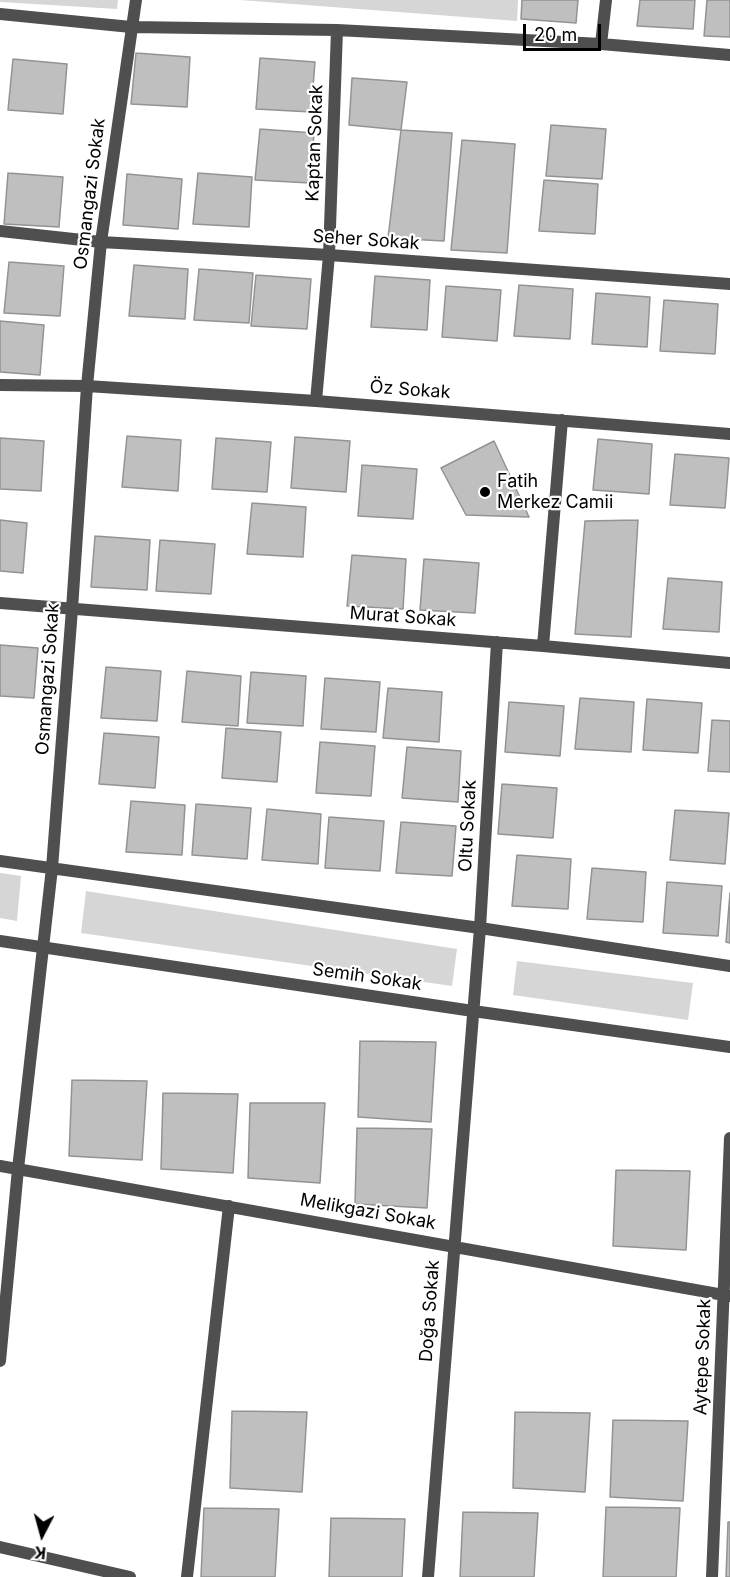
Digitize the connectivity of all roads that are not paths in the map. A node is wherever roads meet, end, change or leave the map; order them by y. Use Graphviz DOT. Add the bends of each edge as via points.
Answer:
graph roads {
  1 [pos="136,0"];
  2 [pos="606,0"];
  3 [pos="0,14"];
  4 [pos="131,27"];
  5 [pos="338,30"];
  6 [pos="601,44"];
  7 [pos="730,56"];
  8 [pos="0,231"];
  9 [pos="101,242"];
  10 [pos="329,255"];
  11 [pos="730,284"];
  12 [pos="0,385"];
  13 [pos="87,386"];
  14 [pos="316,401"];
  15 [pos="562,420"];
  16 [pos="730,434"];
  17 [pos="0,603"];
  18 [pos="72,609"];
  19 [pos="497,642"];
  20 [pos="543,646"];
  21 [pos="730,663"];
  22 [pos="0,861"];
  23 [pos="52,868"];
  24 [pos="480,928"];
  25 [pos="0,941"];
  26 [pos="43,947"];
  27 [pos="730,966"];
  28 [pos="473,1011"];
  29 [pos="730,1047"];
  30 [pos="730,1138"];
  31 [pos="0,1166"];
  32 [pos="18,1169"];
  33 [pos="229,1206"];
  34 [pos="453,1246"];
  35 [pos="727,1295"];
  36 [pos="0,1361"];
  37 [pos="0,1547"];
  38 [pos="130,1577"];
  39 [pos="187,1577"];
  40 [pos="428,1577"];
  41 [pos="712,1577"];
  1 -- 4 [label="street, Osmangazi Sokak"];
  2 -- 6 [label="street"];
  3 -- 4 [label="street"];
  4 -- 5 [label="street"];
  4 -- 9 [label="street, Osmangazi Sokak"];
  5 -- 6 [label="street"];
  5 -- 10 [label="street, Kaptan Sokak"];
  6 -- 7 [label="street"];
  8 -- 9 [label="street, Seher Sokak"];
  9 -- 10 [label="street, Seher Sokak"];
  9 -- 13 [label="street, Osmangazi Sokak"];
  10 -- 11 [label="street, Seher Sokak"];
  10 -- 14 [label="street, Kaptan Sokak"];
  12 -- 13 [label="street, Öz Sokak"];
  13 -- 14 [label="street, Öz Sokak"];
  13 -- 18 [label="street, Osmangazi Sokak"];
  14 -- 15 [label="street, Öz Sokak"];
  15 -- 16 [label="street, Öz Sokak"];
  15 -- 20 [label="street"];
  17 -- 18 [label="street, Murat Sokak"];
  18 -- 19 [label="street, Murat Sokak"];
  18 -- 23 [label="street, Osmangazi Sokak"];
  19 -- 20 [label="street, Murat Sokak"];
  19 -- 24 [label="street, Oltu Sokak"];
  20 -- 21 [label="street, Murat Sokak"];
  22 -- 23 [label="street"];
  23 -- 24 [label="street"];
  23 -- 26 [label="street, Osmangazi Sokak"];
  24 -- 27 [label="street"];
  24 -- 28 [label="street, Oltu Sokak"];
  25 -- 26 [label="street, Semih Sokak"];
  26 -- 28 [label="street, Semih Sokak"];
  26 -- 32 [label="street, Osmangazi Sokak"];
  28 -- 29 [label="street, Semih Sokak"];
  28 -- 34 [label="street, Doğa Sokak"];
  30 -- 35 [label="street, Aytepe Sokak"];
  31 -- 32 [label="street, Melikgazi Sokak"];
  32 -- 33 [label="street, Melikgazi Sokak"];
  32 -- 36 [label="street, Osmangazi Sokak"];
  33 -- 34 [label="street, Melikgazi Sokak"];
  33 -- 39 [label="street"];
  34 -- 35 [label="street, Melikgazi Sokak"];
  34 -- 40 [label="street, Doğa Sokak"];
  35 -- 41 [label="street, Aytepe Sokak"];
  37 -- 38 [label="street"];
}
